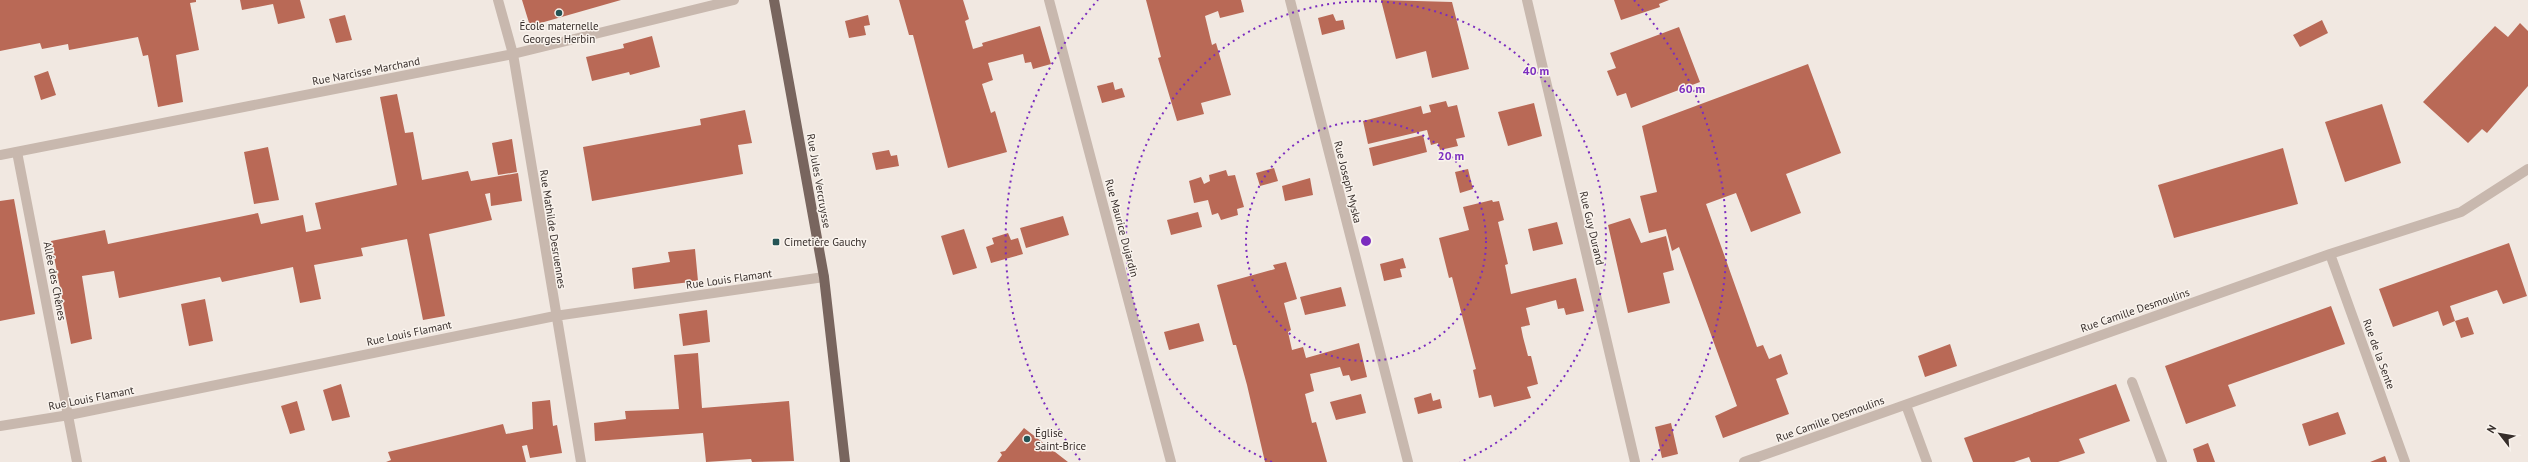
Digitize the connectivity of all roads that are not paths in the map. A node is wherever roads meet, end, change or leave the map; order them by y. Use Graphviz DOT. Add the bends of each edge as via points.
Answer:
graph roads {
  1 [pos="498,0"];
  2 [pos="734,0"];
  3 [pos="774,0"];
  4 [pos="1049,0"];
  5 [pos="1290,0"];
  6 [pos="1527,0"];
  7 [pos="513,54"];
  8 [pos="17,152"];
  9 [pos="0,155"];
  10 [pos="2528,169"];
  11 [pos="2330,254"];
  12 [pos="824,277"];
  13 [pos="554,316"];
  14 [pos="2132,382"];
  15 [pos="1906,405"];
  16 [pos="68,415"];
  17 [pos="0,426"];
  18 [pos="77,462"];
  19 [pos="581,462"];
  20 [pos="845,462"];
  21 [pos="1171,462"];
  22 [pos="1408,462"];
  23 [pos="1635,462"];
  24 [pos="1744,462"];
  25 [pos="1926,462"];
  26 [pos="2162,462"];
  27 [pos="2405,462"];
  1 -- 7 [label="street, Rue Mathilde Desruennes"];
  2 -- 7 [label="street, Rue Narcisse Marchand"];
  3 -- 12 [label="main road, Rue Jules Vercruysse"];
  4 -- 21 [label="street, Rue Maurice Dujardin"];
  5 -- 22 [label="street, Rue Joseph Myska"];
  6 -- 23 [label="street, Rue Guy Durand"];
  7 -- 8 [label="street, Rue Narcisse Marchand"];
  7 -- 13 [label="street, Rue Mathilde Desruennes"];
  8 -- 9 [label="street, Rue Narcisse Marchand"];
  8 -- 16 [label="street, Allée des Chênes"];
  10 -- 11 [label="street, Rue Camille Desmoulins" via="2461,212"];
  11 -- 15 [label="street, Rue Camille Desmoulins"];
  11 -- 27 [label="street, Rue de la Sente"];
  12 -- 13 [label="street, Rue Louis Flamant"];
  12 -- 20 [label="main road, Rue Jules Vercruysse"];
  13 -- 16 [label="street, Rue Louis Flamant"];
  13 -- 19 [label="street, Rue Mathilde Desruennes"];
  14 -- 26 [label="street"];
  15 -- 24 [label="street, Rue Camille Desmoulins"];
  15 -- 25 [label="street"];
  16 -- 17 [label="street, Rue Louis Flamant"];
  16 -- 18 [label="street, Allée des Chênes"];
}
